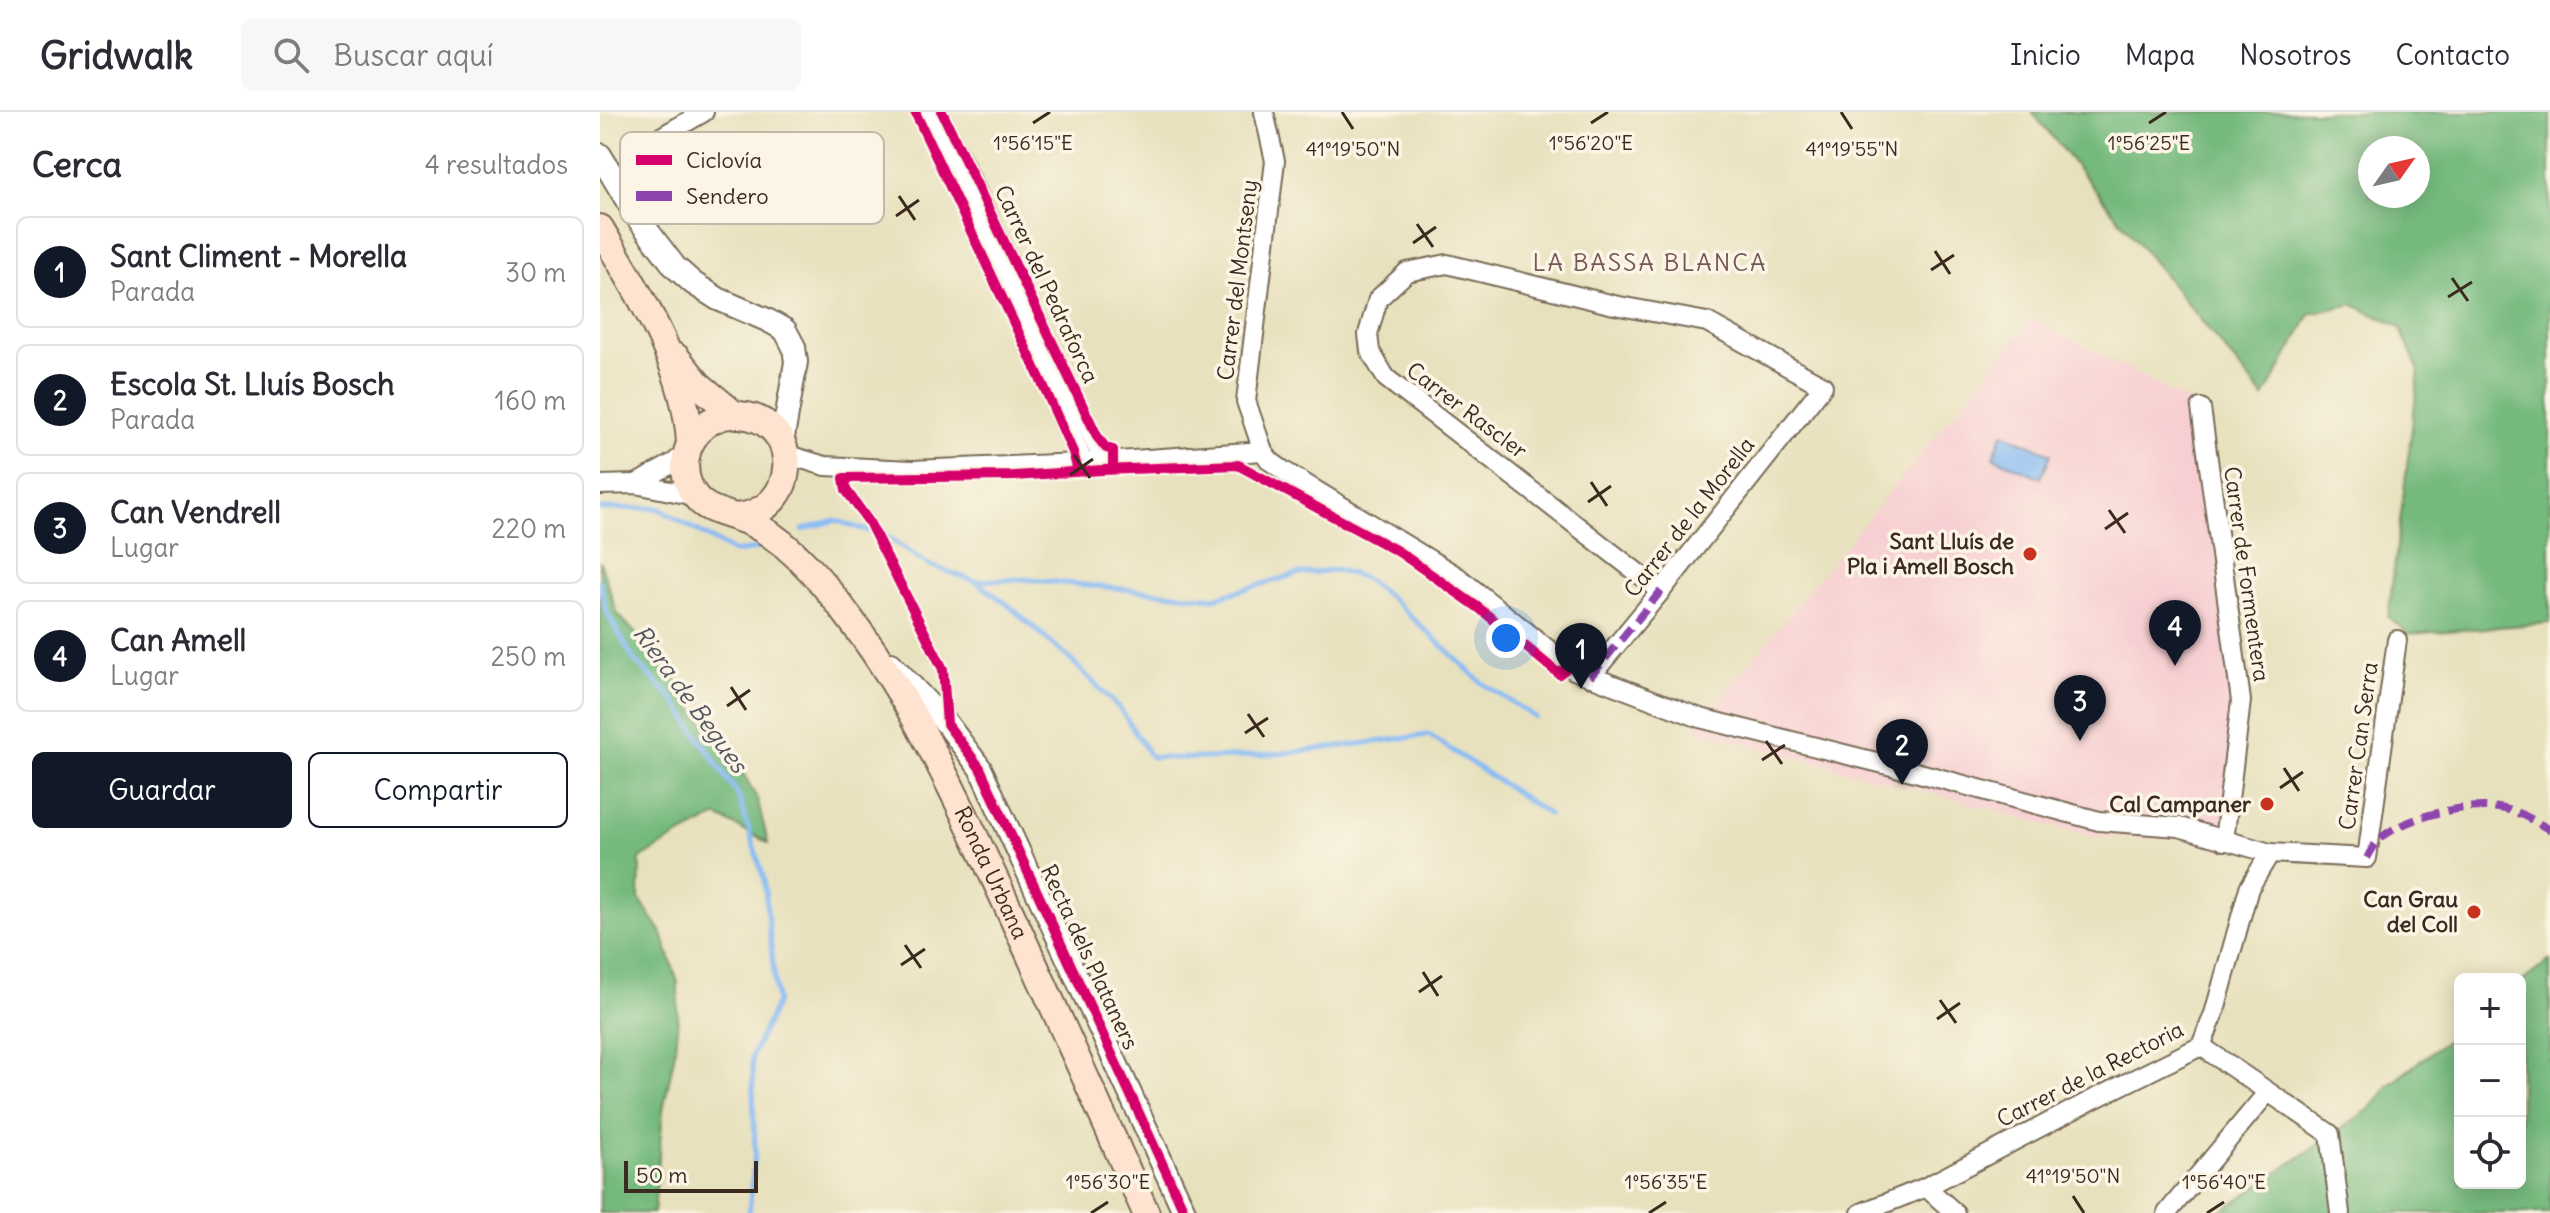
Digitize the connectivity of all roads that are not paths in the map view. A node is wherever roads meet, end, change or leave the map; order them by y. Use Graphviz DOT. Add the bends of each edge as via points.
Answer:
graph roads {
  1 [pos="704,112"];
  2 [pos="921,112"];
  3 [pos="937,112"];
  4 [pos="1264,112"];
  5 [pos="669,132"];
  6 [pos="600,155"];
  7 [pos="620,189"];
  8 [pos="642,224"];
  9 [pos="600,228"];
  10 [pos="663,342"];
  11 [pos="1823,386"];
  12 [pos="792,387"];
  13 [pos="2201,408"];
  14 [pos="746,417"];
  15 [pos="688,448"];
  16 [pos="1263,451"];
  17 [pos="1104,462"];
  18 [pos="1084,463"];
  19 [pos="783,467"];
  20 [pos="636,484"];
  21 [pos="600,485"];
  22 [pos="695,496"];
  23 [pos="735,517"];
  24 [pos="797,556"];
  25 [pos="1661,591"];
  26 [pos="854,624"];
  27 [pos="2397,640"];
  28 [pos="1590,677"];
  29 [pos="2224,841"];
  30 [pos="2270,853"];
  31 [pos="2201,1046"];
  32 [pos="2267,1093"];
  33 [pos="1926,1187"];
  34 [pos="1146,1213"];
  35 [pos="1185,1213"];
  36 [pos="1861,1213"];
  37 [pos="1955,1213"];
  38 [pos="2167,1213"];
  39 [pos="2340,1213"];
  1 -- 5 [label="street"];
  2 -- 18 [label="street, Carrer del Pedraforca"];
  3 -- 17 [label="street, Carrer del Pedraforca"];
  4 -- 16 [label="street, Carrer del Montseny" via="1275,161 1246,401"];
  6 -- 7 [label="street"];
  8 -- 12 [label="street" via="693,283 785,330 796,362"];
  9 -- 10 [label="main road"];
  10 -- 14 [label="main road" via="699,385"];
  10 -- 15 [label="main road" via="681,387"];
  11 -- 25 [label="street, Carrer de la Morella"];
  11 -- 25 [label="street, Carrer Rascler" via="1707,322 1447,264 1407,272 1378,299 1368,334 1370,351 1386,378"];
  12 -- 14 [label="street"];
  12 -- 19 [label="street"];
  13 -- 29 [label="street, Carrer de Formentera" via="2241,701"];
  14 -- 15 [label="main road" via="711,421"];
  14 -- 19 [label="main road" via="771,429"];
  15 -- 20 [label="street" via="675,462"];
  15 -- 22 [label="main road" via="686,477"];
  16 -- 17 [label="street"];
  16 -- 28 [label="street" via="1284,471 1458,577 1574,670"];
  17 -- 18 [label="street"];
  18 -- 19 [label="street" via="912,470"];
  19 -- 23 [label="main road" via="770,503"];
  19 -- 24 [label="main road, Ronda Urbana" via="784,529"];
  20 -- 21 [label="street"];
  20 -- 22 [label="street"];
  22 -- 23 [label="main road, Ronda Urbana" via="712,511"];
  23 -- 24 [label="main road, Ronda Urbana" via="757,526"];
  24 -- 26 [label="main road, Ronda Urbana"];
  25 -- 28 [label="street, Carrer de la Morella"];
  26 -- 34 [label="main road, Ronda Urbana" via="936,756"];
  26 -- 35 [label="street, Recta dels Plataners" via="947,724 980,768"];
  27 -- 30 [label="street, Carrer Can Serra" via="2367,858"];
  28 -- 29 [label="street" via="1734,728 2099,821 2179,827"];
  29 -- 30 [label="street"];
  30 -- 31 [label="street, Carrer de la Rectoria" via="2249,888"];
  31 -- 32 [label="street"];
  31 -- 33 [label="street, Carrer de la Rectoria"];
  32 -- 38 [label="street"];
  32 -- 39 [label="street" via="2330,1134"];
  33 -- 36 [label="street, Carrer de la Rectoria"];
  33 -- 37 [label="street"];
}
